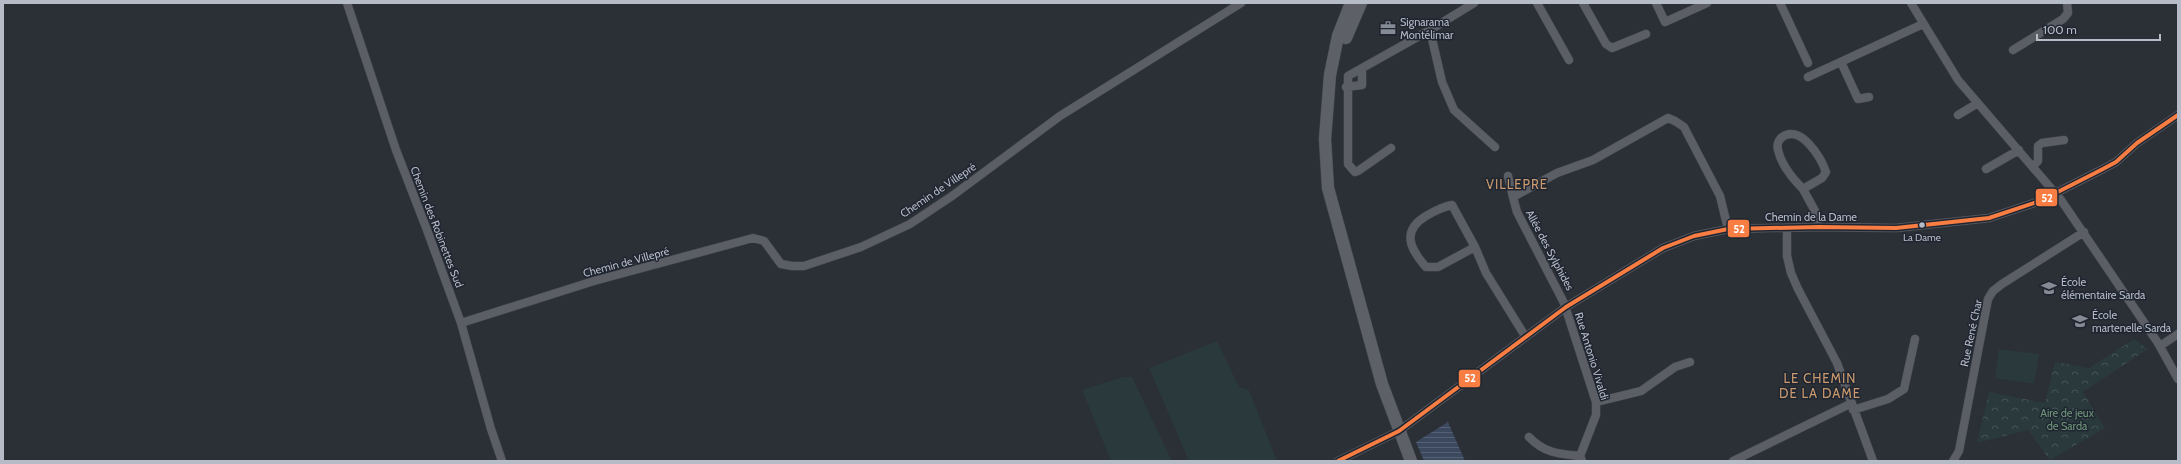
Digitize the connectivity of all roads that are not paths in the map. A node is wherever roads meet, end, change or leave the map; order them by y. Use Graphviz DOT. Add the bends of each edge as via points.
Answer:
graph roads {
  1 [pos="347,3"];
  2 [pos="1242,3"];
  3 [pos="1351,3"];
  4 [pos="1362,3"];
  5 [pos="1474,3"];
  6 [pos="1537,3"];
  7 [pos="1583,3"];
  8 [pos="1656,3"];
  9 [pos="1707,3"];
  10 [pos="1780,3"];
  11 [pos="1911,3"];
  12 [pos="2067,3"];
  13 [pos="1923,24"];
  14 [pos="1430,30"];
  15 [pos="1646,34"];
  16 [pos="2013,50"];
  17 [pos="1569,60"];
  18 [pos="1841,62"];
  19 [pos="1808,63"];
  20 [pos="1362,68"];
  21 [pos="1330,76"];
  22 [pos="1808,77"];
  23 [pos="1346,87"];
  24 [pos="1869,97"];
  25 [pos="1978,103"];
  26 [pos="1958,115"];
  27 [pos="2178,115"];
  28 [pos="2064,140"];
  29 [pos="1495,147"];
  30 [pos="1391,148"];
  31 [pos="2019,150"];
  32 [pos="2033,166"];
  33 [pos="1986,169"];
  34 [pos="1508,176"];
  35 [pos="1803,189"];
  36 [pos="2056,193"];
  37 [pos="1513,197"];
  38 [pos="1819,227"];
  39 [pos="1787,228"];
  40 [pos="1728,229"];
  41 [pos="2084,232"];
  42 [pos="1475,247"];
  43 [pos="1566,307"];
  44 [pos="461,323"];
  45 [pos="2178,334"];
  46 [pos="1525,336"];
  47 [pos="1915,339"];
  48 [pos="2160,346"];
  49 [pos="1690,362"];
  50 [pos="2178,379"];
  51 [pos="1596,402"];
  52 [pos="1852,407"];
  53 [pos="1399,431"];
  54 [pos="1529,437"];
  55 [pos="1581,459"];
  56 [pos="502,461"];
  57 [pos="1338,461"];
  58 [pos="1411,461"];
  59 [pos="1733,461"];
  60 [pos="1872,461"];
  61 [pos="1954,461"];
  1 -- 44 [label="street, Chemin des Robinettes Sud" via="396,150"];
  2 -- 44 [label="street, Chemin de Villepré" via="1060,116 910,224 861,247 804,266 792,266 781,264 764,241 753,238 594,281"];
  3 -- 21 [label="main road" via="1338,36"];
  4 -- 21 [label="main road"];
  5 -- 14 [label="street"];
  6 -- 17 [label="street"];
  7 -- 15 [label="street" via="1606,44 1612,48"];
  8 -- 9 [label="street" via="1665,22"];
  10 -- 19 [label="street"];
  11 -- 13 [label="street"];
  12 -- 16 [label="street" via="2068,13 2063,19"];
  13 -- 18 [label="street"];
  13 -- 25 [label="street" via="1958,80"];
  14 -- 20 [label="street"];
  14 -- 29 [label="street" via="1442,82 1454,110"];
  18 -- 22 [label="street"];
  18 -- 24 [label="street" via="1858,98"];
  20 -- 23 [label="street" via="1348,76"];
  20 -- 23 [label="street" via="1362,85"];
  21 -- 53 [label="main road" via="1325,139 1328,188 1382,384"];
  23 -- 30 [label="street" via="1348,164 1355,172 1358,171"];
  25 -- 26 [label="street"];
  25 -- 31 [label="street"];
  27 -- 36 [label="street, Chemin de la Dame" via="2137,143 2116,162"];
  28 -- 32 [label="street" via="2042,143 2038,146 2038,161"];
  31 -- 32 [label="street"];
  31 -- 33 [label="street"];
  32 -- 36 [label="street"];
  34 -- 37 [label="street, Allée des Sylphides"];
  35 -- 35 [label="street" via="1822,178 1826,172 1816,150 1797,135 1790,133 1782,138 1777,149 1792,176"];
  35 -- 38 [label="street" via="1816,213"];
  36 -- 38 [label="street, Chemin de la Dame" via="2015,211 1963,222 1896,228"];
  36 -- 41 [label="street"];
  37 -- 40 [label="street" via="1557,173 1593,160 1668,118 1684,127 1720,196"];
  37 -- 43 [label="street, Allée des Sylphides" via="1517,212"];
  38 -- 39 [label="street, Chemin de la Dame"];
  39 -- 40 [label="street, Chemin de la Dame"];
  39 -- 52 [label="street" via="1787,256 1791,273 1837,362"];
  40 -- 43 [label="street, Chemin de la Dame" via="1694,236 1663,248"];
  41 -- 48 [label="street"];
  41 -- 61 [label="street, Rue René Char" via="2002,284 1988,299 1960,451"];
  42 -- 42 [label="street" via="1452,205 1441,207 1415,222 1409,240 1426,267 1438,267"];
  42 -- 46 [label="street" via="1486,273"];
  43 -- 46 [label="street, Chemin de la Dame"];
  43 -- 51 [label="street, Rue Antonio Vivaldi"];
  44 -- 56 [label="street, Chemin des Robinettes Sud"];
  45 -- 48 [label="street"];
  46 -- 53 [label="street, Chemin de la Dame"];
  47 -- 52 [label="street" via="1904,389 1888,399"];
  48 -- 50 [label="street"];
  49 -- 51 [label="street" via="1675,367 1641,391"];
  51 -- 55 [label="street, Rue Antonio Vivaldi" via="1596,415"];
  52 -- 59 [label="street"];
  52 -- 60 [label="street"];
  53 -- 57 [label="street, Chemin de la Dame"];
  53 -- 58 [label="main road"];
  54 -- 55 [label="street, Rue Antonio Vivaldi" via="1541,449"];
}
